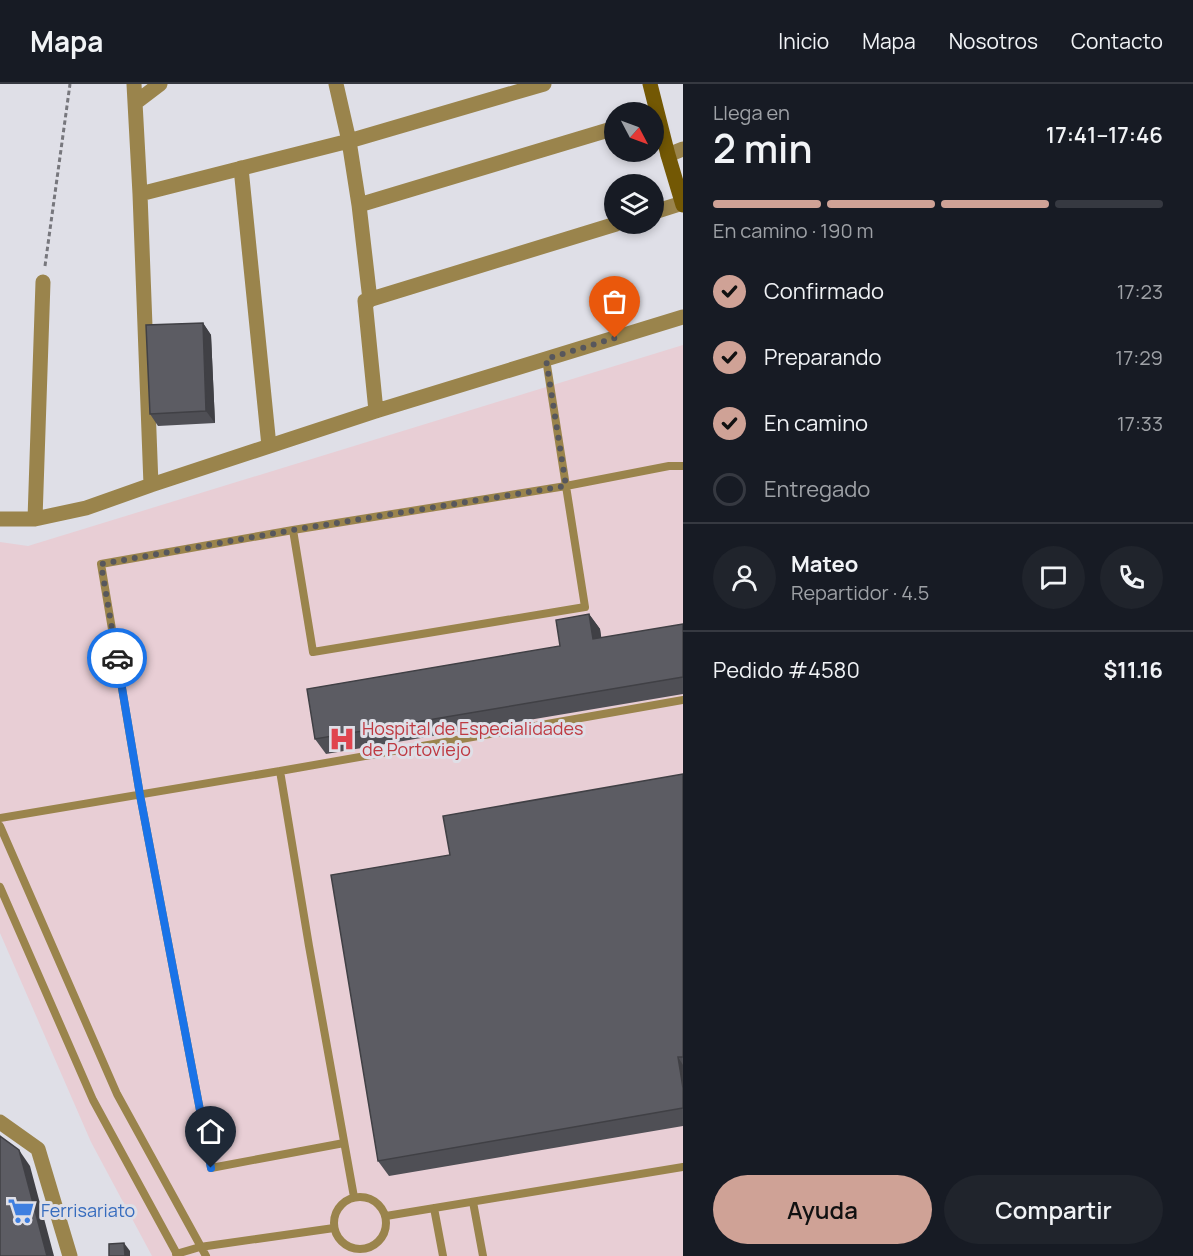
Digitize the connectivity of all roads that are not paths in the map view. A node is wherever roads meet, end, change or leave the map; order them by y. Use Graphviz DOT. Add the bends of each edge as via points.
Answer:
graph roads {
  1 [pos="134,84"];
  2 [pos="160,84"];
  3 [pos="336,84"];
  4 [pos="544,84"];
  5 [pos="650,84"];
  6 [pos="653,102"];
  7 [pos="135,103"];
  8 [pos="604,131"];
  9 [pos="349,141"];
  10 [pos="664,142"];
  11 [pos="683,149"];
  12 [pos="668,155"];
  13 [pos="241,168"];
  14 [pos="140,194"];
  15 [pos="683,204"];
  16 [pos="359,205"];
  17 [pos="664,209"];
  18 [pos="604,228"];
  19 [pos="43,282"];
  20 [pos="370,300"];
  21 [pos="683,317"];
  22 [pos="546,359"];
  23 [pos="376,411"];
  24 [pos="269,446"];
  25 [pos="683,466"];
  26 [pos="151,485"];
  27 [pos="566,486"];
  28 [pos="0,519"];
  29 [pos="35,519"];
  30 [pos="293,530"];
  31 [pos="683,700"];
  32 [pos="280,771"];
  33 [pos="140,795"];
  34 [pos="0,818"];
  35 [pos="0,826"];
  36 [pos="0,887"];
  37 [pos="0,1122"];
  38 [pos="344,1143"];
  39 [pos="683,1167"];
  40 [pos="354,1197"];
  41 [pos="473,1202"];
  42 [pos="434,1209"];
  43 [pos="386,1216"];
  44 [pos="334,1228"];
  45 [pos="200,1247"];
  46 [pos="177,1255"];
  47 [pos="70,1256"];
  48 [pos="206,1256"];
  49 [pos="443,1256"];
  50 [pos="483,1256"];
  1 -- 7 [label="street"];
  2 -- 7 [label="street"];
  3 -- 9 [label="street"];
  4 -- 9 [label="street"];
  5 -- 6 [label="street"];
  7 -- 14 [label="street"];
  8 -- 16 [label="street"];
  9 -- 13 [label="street"];
  9 -- 16 [label="street"];
  10 -- 12 [label="street"];
  11 -- 12 [label="street"];
  12 -- 15 [label="street"];
  13 -- 14 [label="street"];
  13 -- 24 [label="street"];
  14 -- 26 [label="street"];
  15 -- 17 [label="street"];
  16 -- 20 [label="street"];
  18 -- 20 [label="street"];
  19 -- 29 [label="street"];
  20 -- 23 [label="street" via="365,301"];
  21 -- 22 [label="street"];
  22 -- 23 [label="street"];
  22 -- 27 [label="lane"];
  23 -- 24 [label="street"];
  24 -- 26 [label="street"];
  25 -- 27 [label="lane"];
  26 -- 29 [label="street" via="87,508"];
  27 -- 30 [label="lane"];
  27 -- 30 [label="lane" via="585,606 313,652"];
  28 -- 29 [label="street"];
  30 -- 33 [label="lane" via="101,564"];
  31 -- 32 [label="lane"];
  32 -- 33 [label="lane"];
  32 -- 38 [label="lane"];
  33 -- 34 [label="lane"];
  33 -- 38 [label="lane" via="211,1168"];
  35 -- 45 [label="lane" via="117,1094"];
  36 -- 46 [label="lane" via="93,1100"];
  37 -- 47 [label="street" via="38,1149"];
  38 -- 40 [label="lane"];
  39 -- 41 [label="lane"];
  40 -- 43 [label="lane" via="378,1202"];
  40 -- 44 [label="lane" via="341,1205"];
  41 -- 42 [label="lane"];
  41 -- 50 [label="lane"];
  42 -- 43 [label="lane"];
  42 -- 49 [label="lane"];
  43 -- 44 [label="lane" via="381,1240 366,1250 349,1247"];
  44 -- 45 [label="lane"];
  45 -- 46 [label="lane"];
  45 -- 48 [label="lane"];
}
